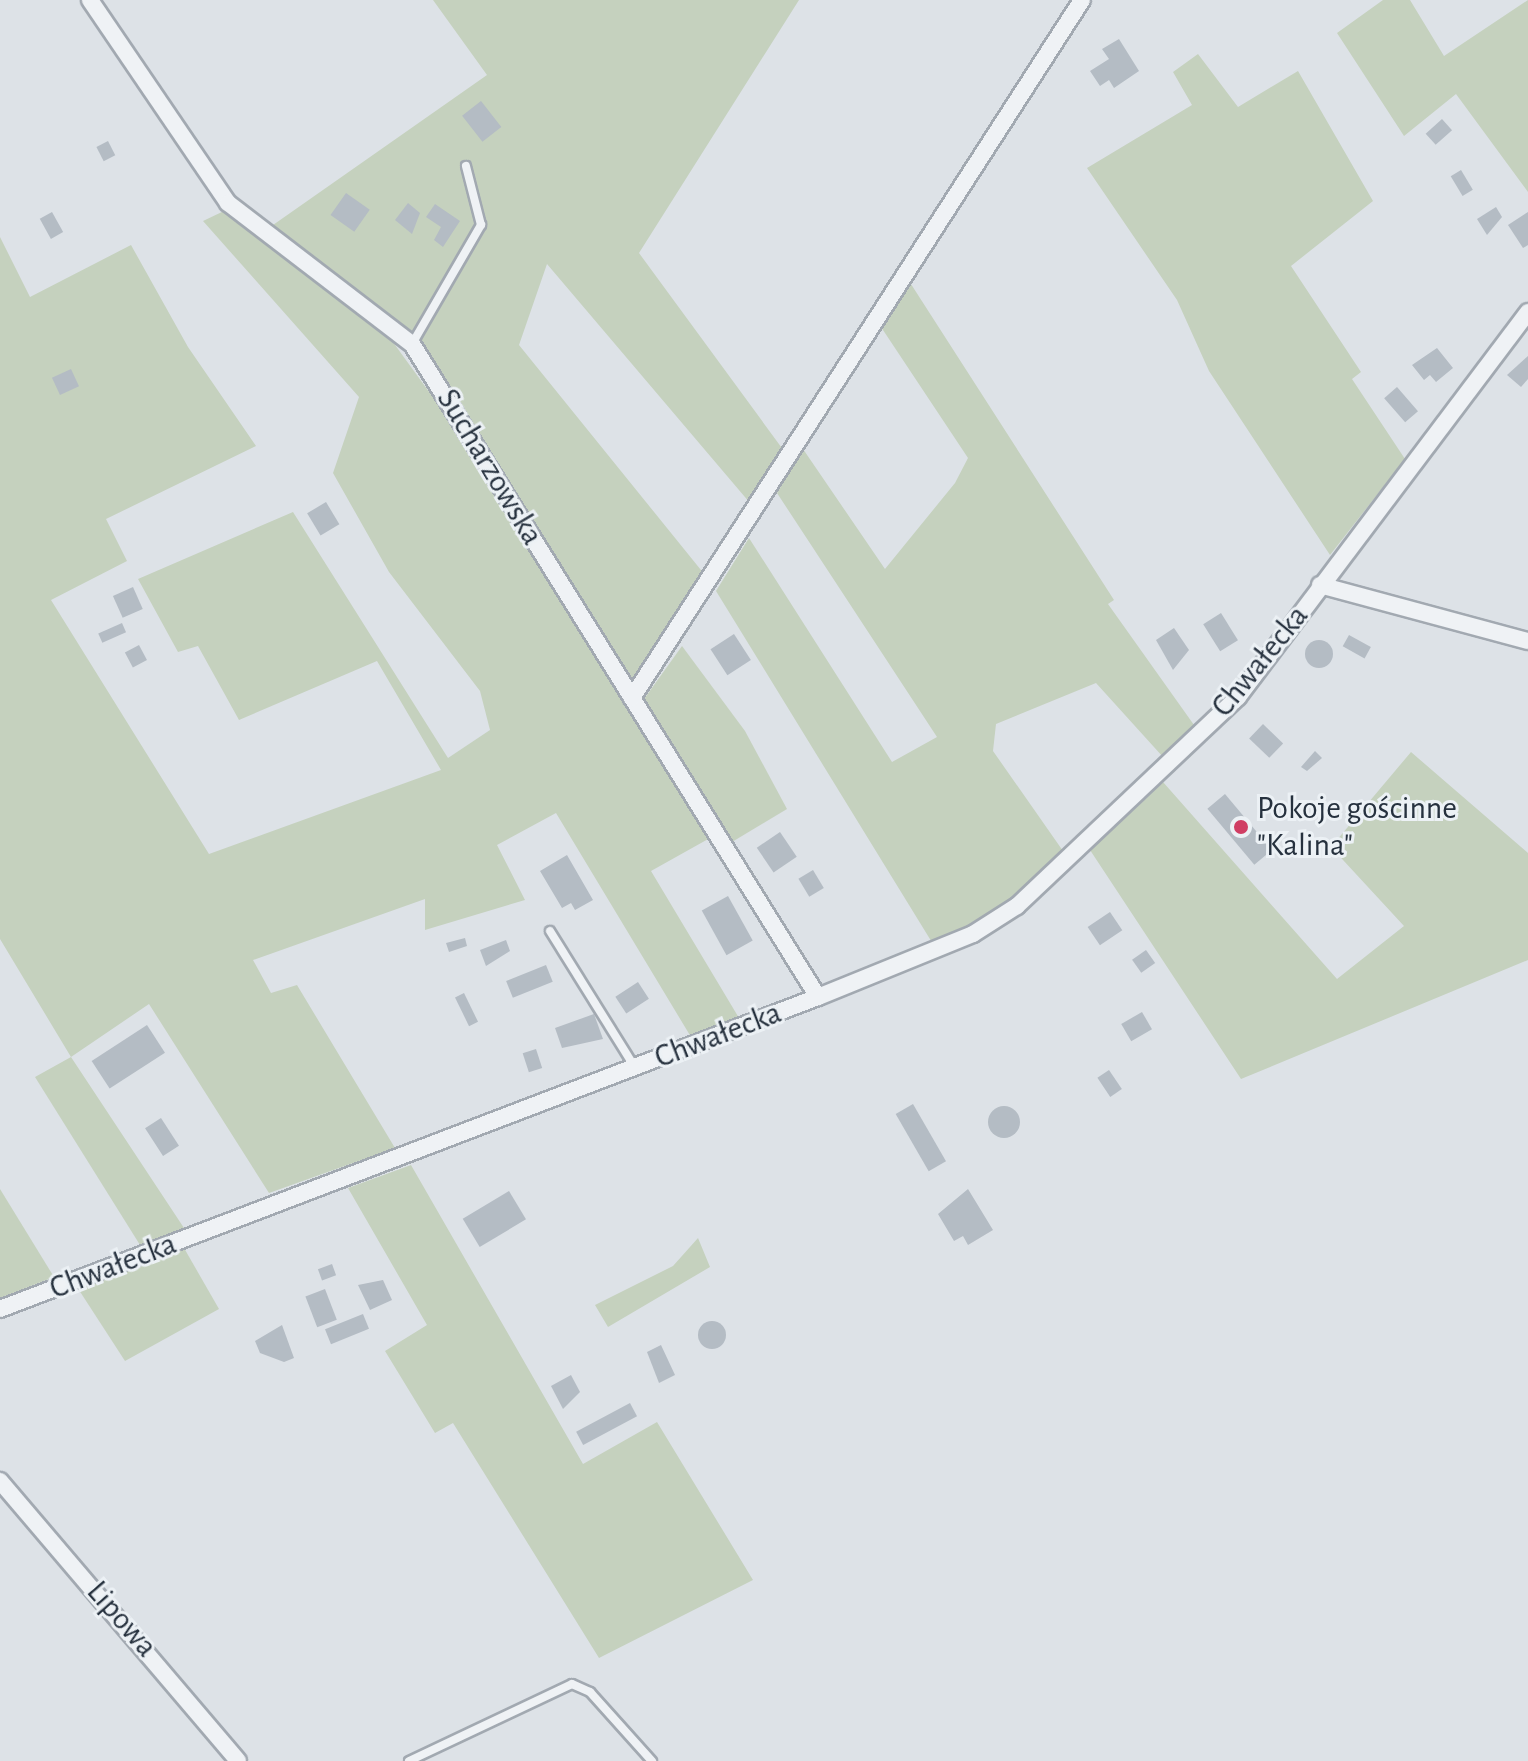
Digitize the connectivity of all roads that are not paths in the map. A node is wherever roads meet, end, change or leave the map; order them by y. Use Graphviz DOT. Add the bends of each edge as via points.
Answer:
graph roads {
  1 [pos="90,0"];
  2 [pos="1082,0"];
  3 [pos="466,166"];
  4 [pos="1528,312"];
  5 [pos="412,344"];
  6 [pos="1320,585"];
  7 [pos="1528,641"];
  8 [pos="632,698"];
  9 [pos="550,931"];
  10 [pos="818,997"];
  11 [pos="635,1067"];
  12 [pos="0,1309"];
  13 [pos="0,1481"];
  14 [pos="238,1761"];
  15 [pos="409,1761"];
  16 [pos="652,1761"];
  1 -- 5 [label="street, Sucharzowska" via="228,203"];
  2 -- 8 [label="street"];
  3 -- 5 [label="lane" via="481,225"];
  4 -- 6 [label="street, Chwałecka"];
  5 -- 8 [label="street, Sucharzowska"];
  6 -- 7 [label="street"];
  6 -- 10 [label="street, Chwałecka" via="1238,697 1017,906 973,934"];
  8 -- 10 [label="street, Sucharzowska"];
  9 -- 11 [label="lane"];
  10 -- 11 [label="street, Chwałecka"];
  11 -- 12 [label="street, Chwałecka"];
  13 -- 14 [label="street, Lipowa"];
  15 -- 16 [label="lane" via="559,1686 576,1685"];
}
